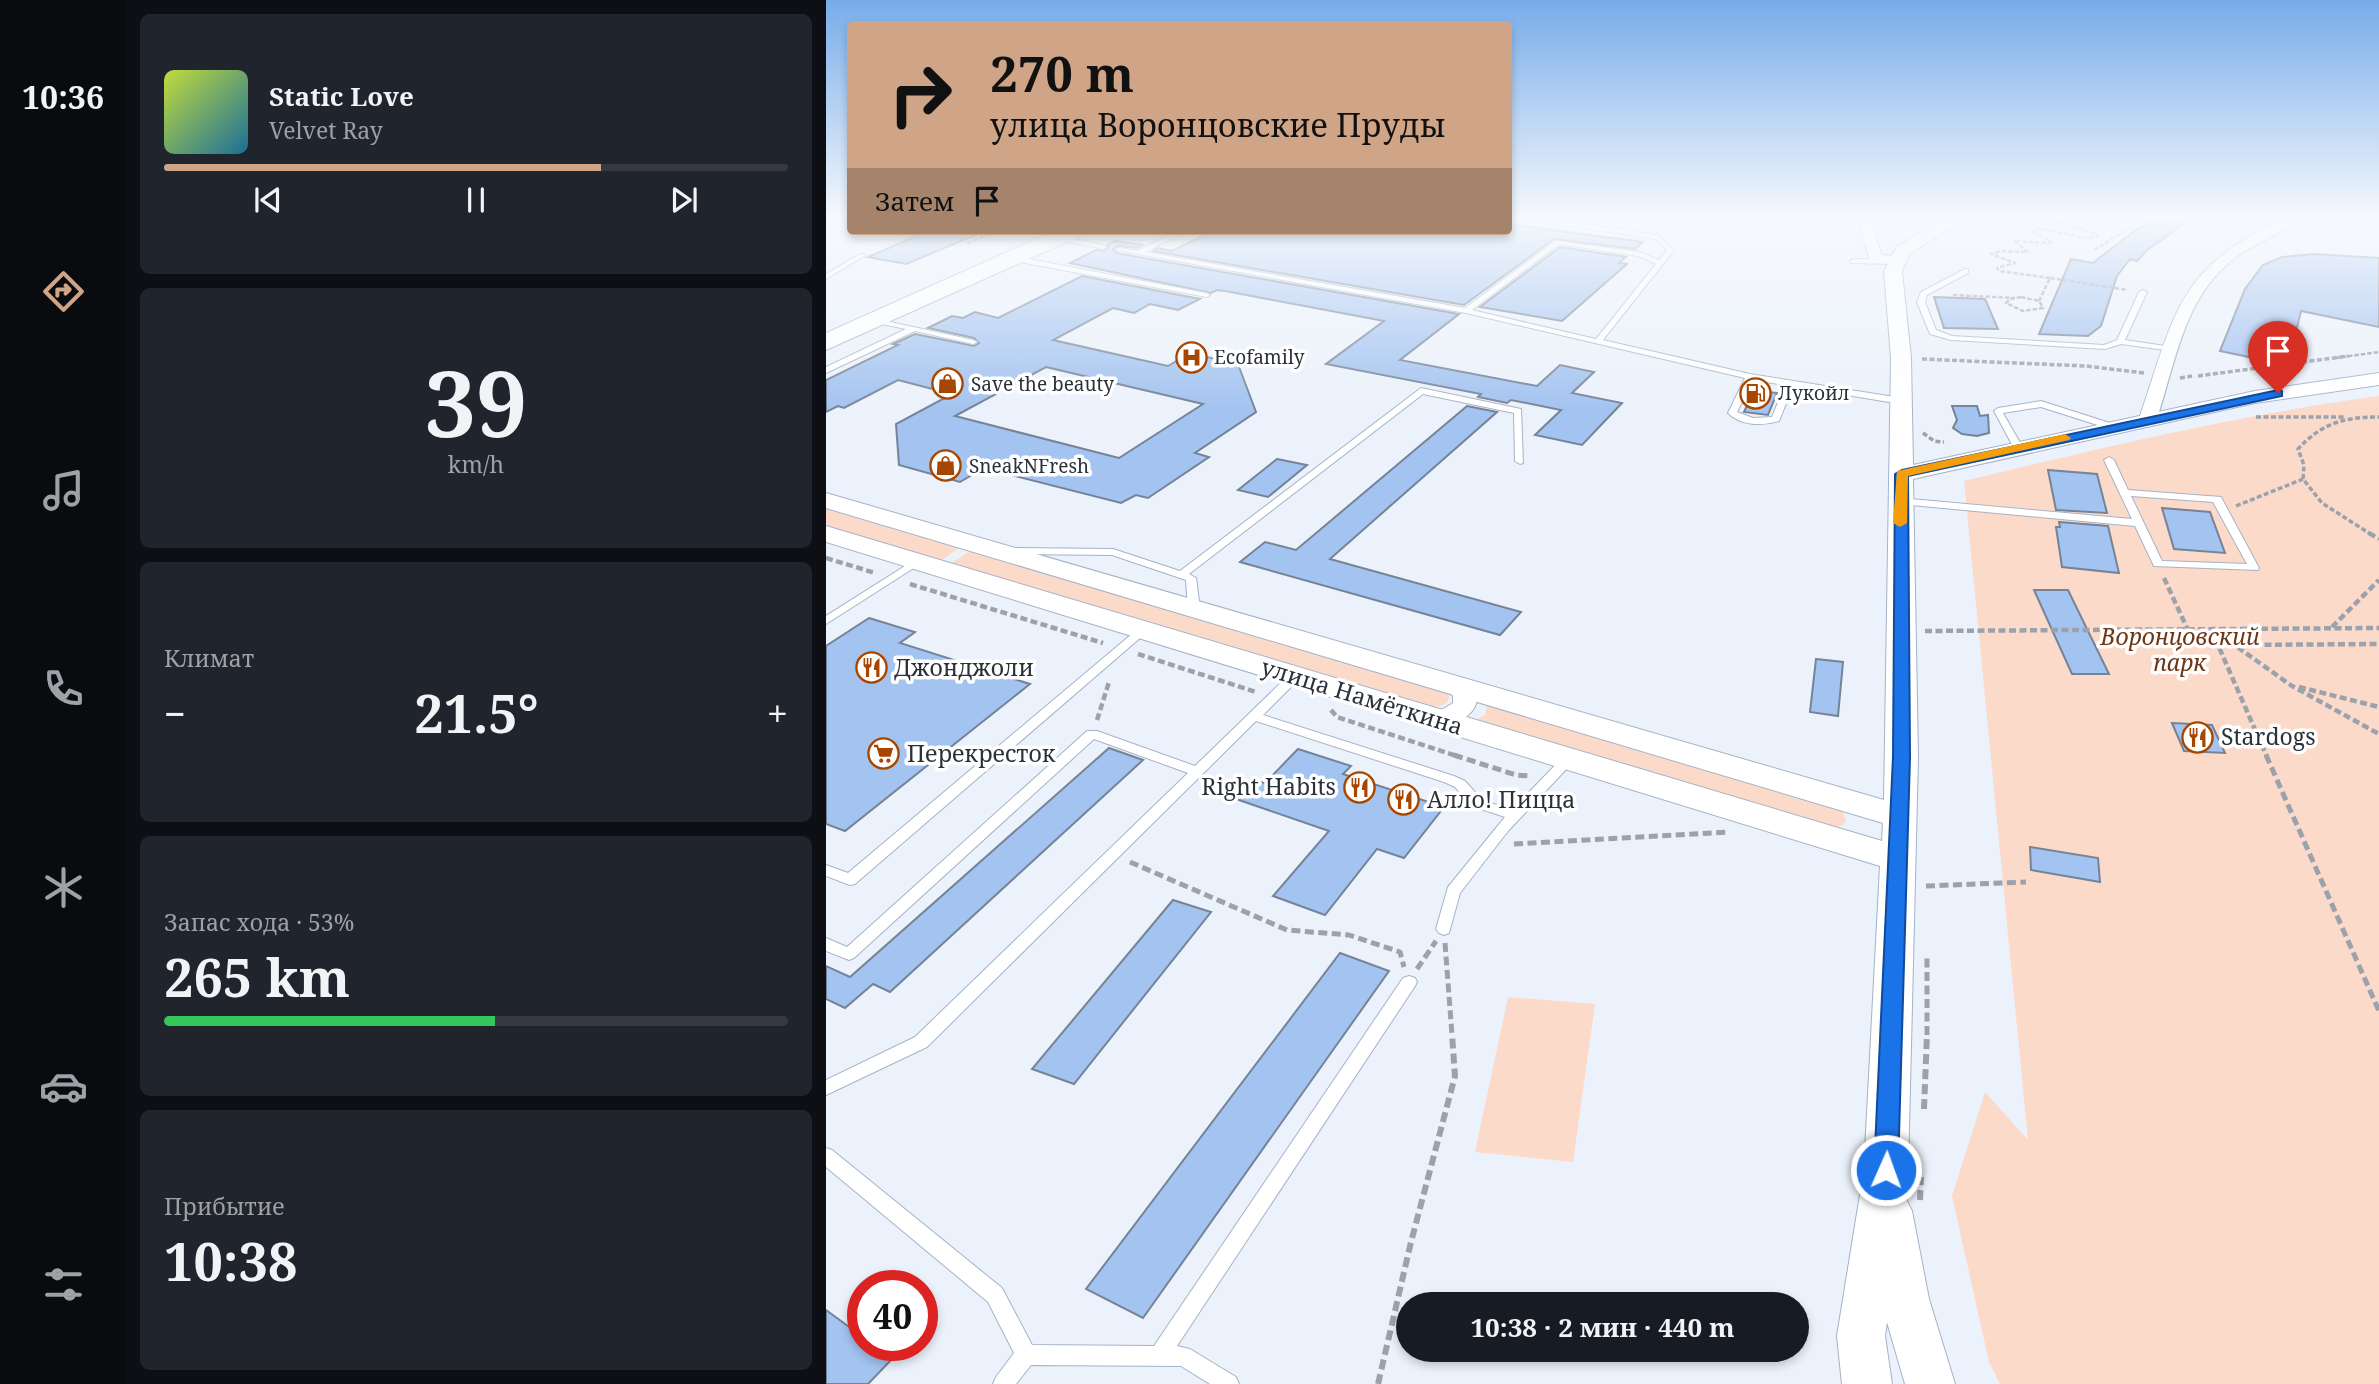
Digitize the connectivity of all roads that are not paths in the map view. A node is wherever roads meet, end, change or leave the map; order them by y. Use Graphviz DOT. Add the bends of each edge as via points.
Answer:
graph roads {
  1 [pos="934,281"];
  2 [pos="963,281"];
  3 [pos="1131,281"];
  4 [pos="1294,281"];
  5 [pos="1507,281"];
  6 [pos="1647,281"];
  7 [pos="1892,281"];
  8 [pos="1948,281"];
  9 [pos="2204,281"];
  10 [pos="2143,292"];
  11 [pos="1206,295"];
  12 [pos="1466,311"];
  13 [pos="875,320"];
  14 [pos="826,323"];
  15 [pos="913,329"];
  16 [pos="1599,340"];
  17 [pos="826,342"];
  18 [pos="973,342"];
  19 [pos="2120,342"];
  20 [pos="2172,349"];
  21 [pos="826,370"];
  22 [pos="1750,377"];
  23 [pos="2379,379"];
  24 [pos="1790,383"];
  25 [pos="1901,401"];
  26 [pos="2148,419"];
  27 [pos="2113,427"];
  28 [pos="1901,433"];
  29 [pos="2018,448"];
  30 [pos="1966,460"];
  31 [pos="2109,460"];
  32 [pos="1520,461"];
  33 [pos="1901,488"];
  34 [pos="2126,493"];
  35 [pos="826,500"];
  36 [pos="2139,523"];
  37 [pos="826,534"];
  38 [pos="1000,551"];
  39 [pos="916,562"];
  40 [pos="1186,576"];
  41 [pos="1194,609"];
  42 [pos="826,621"];
  43 [pos="1143,630"];
  44 [pos="1294,677"];
  45 [pos="1455,685"];
  46 [pos="1253,716"];
  47 [pos="1425,716"];
  48 [pos="1567,760"];
  49 [pos="1196,771"];
  50 [pos="1516,816"];
  51 [pos="1900,816"];
  52 [pos="1912,866"];
  53 [pos="826,870"];
  54 [pos="1444,929"];
  55 [pos="826,944"];
  56 [pos="1409,982"];
  57 [pos="826,1088"];
  58 [pos="826,1156"];
  59 [pos="1903,1170"];
  60 [pos="1861,1336"];
  61 [pos="1160,1354"];
  62 [pos="1026,1355"];
  63 [pos="1003,1384"];
  64 [pos="1229,1384"];
  65 [pos="1854,1384"];
  66 [pos="1867,1384"];
  67 [pos="1930,1384"];
  1 -- 14 [label="main road"];
  2 -- 13 [label="main road"];
  3 -- 11 [label="lane"];
  4 -- 12 [label="lane"];
  5 -- 12 [label="lane"];
  6 -- 16 [label="lane"];
  7 -- 25 [label="street"];
  8 -- 19 [label="lane" via="1924,294 1921,302 1933,332 1951,338 2105,347"];
  9 -- 20 [label="street" via="2197,288"];
  10 -- 19 [label="lane"];
  12 -- 16 [label="lane"];
  13 -- 15 [label="lane"];
  13 -- 17 [label="main road"];
  15 -- 18 [label="lane"];
  15 -- 21 [label="lane"];
  16 -- 22 [label="lane"];
  19 -- 20 [label="lane"];
  20 -- 26 [label="street"];
  22 -- 24 [label="lane"];
  22 -- 24 [label="lane" via="1732,413 1737,418 1776,419"];
  23 -- 26 [label="street"];
  24 -- 25 [label="lane"];
  25 -- 28 [label="street"];
  26 -- 27 [label="street"];
  27 -- 29 [label="street"];
  27 -- 29 [label="lane" via="2041,404 1998,411"];
  28 -- 30 [label="street" via="1930,451"];
  28 -- 33 [label="street"];
  29 -- 30 [label="street"];
  30 -- 33 [label="street"];
  31 -- 34 [label="lane"];
  32 -- 40 [label="lane" via="1518,411 1422,391"];
  33 -- 36 [label="lane"];
  33 -- 51 [label="street"];
  34 -- 36 [label="lane"];
  34 -- 36 [label="lane" via="2217,499 2254,568 2158,564"];
  35 -- 38 [label="street, улица Намёткина"];
  37 -- 39 [label="street, улица Намёткина"];
  38 -- 40 [label="lane" via="1113,552"];
  38 -- 41 [label="street, улица Намёткина"];
  39 -- 42 [label="lane"];
  39 -- 43 [label="street, улица Намёткина"];
  40 -- 41 [label="lane"];
  41 -- 45 [label="street, улица Намёткина"];
  43 -- 44 [label="street, улица Намёткина"];
  43 -- 53 [label="lane" via="850,880"];
  44 -- 46 [label="lane"];
  44 -- 47 [label="street, улица Намёткина"];
  45 -- 47 [label="street" via="1466,694 1460,711 1443,717"];
  45 -- 51 [label="street, улица Намёткина"];
  46 -- 49 [label="lane"];
  46 -- 50 [label="lane" via="1449,779 1477,803"];
  47 -- 48 [label="street, улица Намёткина"];
  48 -- 50 [label="lane"];
  48 -- 52 [label="street, улица Намёткина"];
  49 -- 55 [label="lane" via="1092,734 849,954"];
  49 -- 57 [label="lane" via="921,1042"];
  50 -- 54 [label="lane" via="1453,891"];
  51 -- 52 [label="street"];
  52 -- 59 [label="street"];
  56 -- 61 [label="lane"];
  58 -- 62 [label="lane" via="995,1296"];
  59 -- 60 [label="street"];
  59 -- 67 [label="street" via="1896,1261 1912,1335"];
  60 -- 65 [label="street"];
  60 -- 66 [label="street"];
  61 -- 62 [label="lane"];
  61 -- 64 [label="lane" via="1183,1356"];
  62 -- 63 [label="lane"];
}
